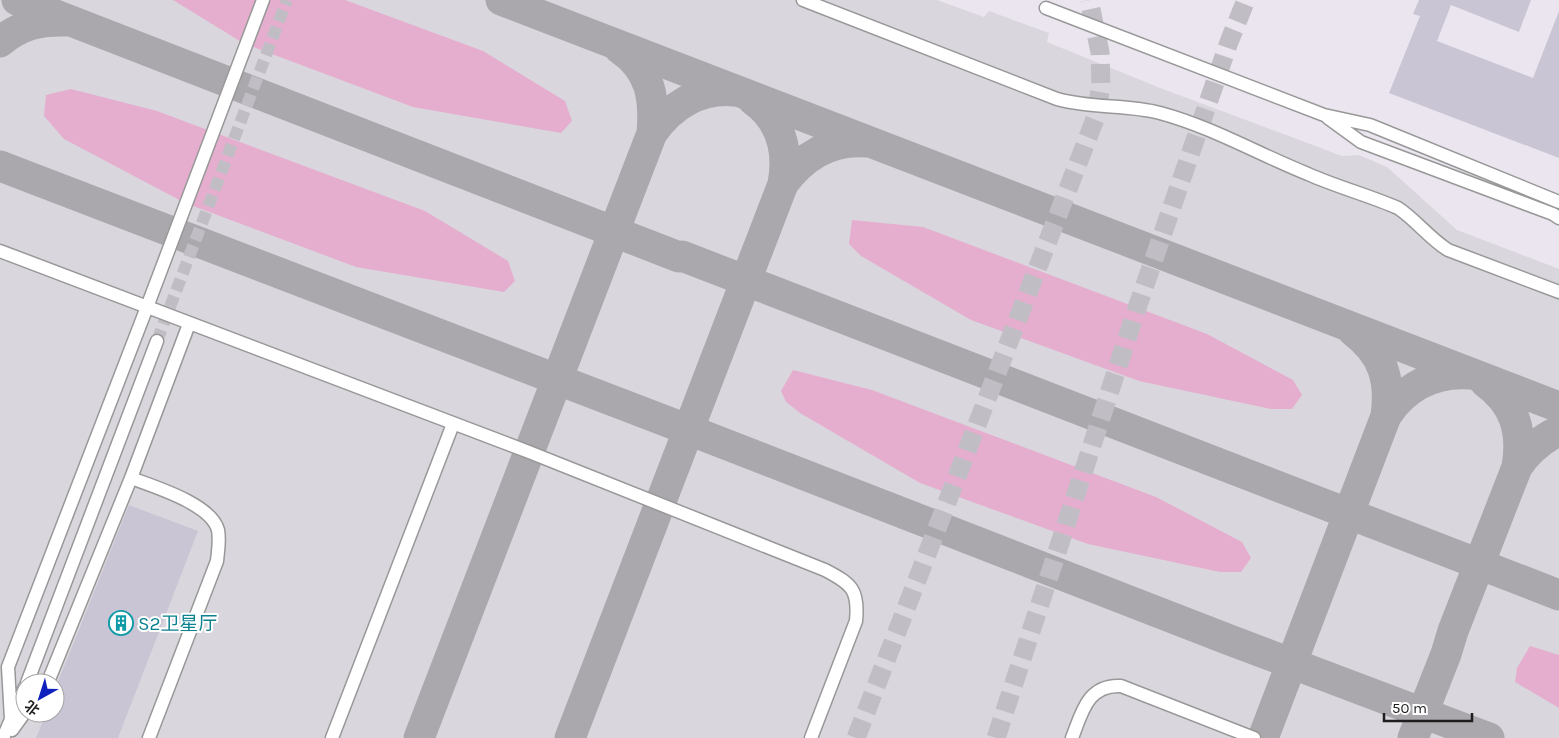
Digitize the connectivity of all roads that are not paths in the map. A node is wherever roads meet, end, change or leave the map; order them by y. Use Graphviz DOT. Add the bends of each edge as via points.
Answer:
graph roads {
  1 [pos="263,0"];
  2 [pos="803,0"];
  3 [pos="1046,8"];
  4 [pos="1324,115"];
  5 [pos="1559,202"];
  6 [pos="1559,218"];
  7 [pos="0,251"];
  8 [pos="1559,292"];
  9 [pos="147,307"];
  10 [pos="188,324"];
  11 [pos="157,341"];
  12 [pos="453,424"];
  13 [pos="131,478"];
  14 [pos="31,673"];
  15 [pos="52,673"];
  16 [pos="15,710"];
  17 [pos="11,719"];
  18 [pos="17,723"];
  19 [pos="5,738"];
  20 [pos="149,738"];
  21 [pos="332,738"];
  22 [pos="811,738"];
  23 [pos="1072,738"];
  24 [pos="1254,738"];
  1 -- 9 [label="lane"];
  2 -- 8 [label="lane" via="1058,99 1158,113 1221,135 1309,175 1398,208 1448,250"];
  3 -- 4 [label="lane"];
  4 -- 5 [label="lane" via="1370,125"];
  4 -- 6 [label="lane" via="1361,142"];
  7 -- 9 [label="lane"];
  9 -- 10 [label="lane"];
  9 -- 17 [label="lane" via="8,667"];
  10 -- 12 [label="lane"];
  10 -- 13 [label="lane"];
  11 -- 14 [label="lane"];
  12 -- 21 [label="lane"];
  12 -- 22 [label="lane" via="669,507 843,579 853,589 858,604 856,622"];
  13 -- 15 [label="lane"];
  13 -- 20 [label="lane" via="197,505 218,529 217,561"];
  16 -- 17 [label="lane"];
  17 -- 19 [label="lane"];
  18 -- 19 [label="lane"];
  23 -- 24 [label="lane" via="1086,704 1094,694 1110,686 1121,686"];
}
